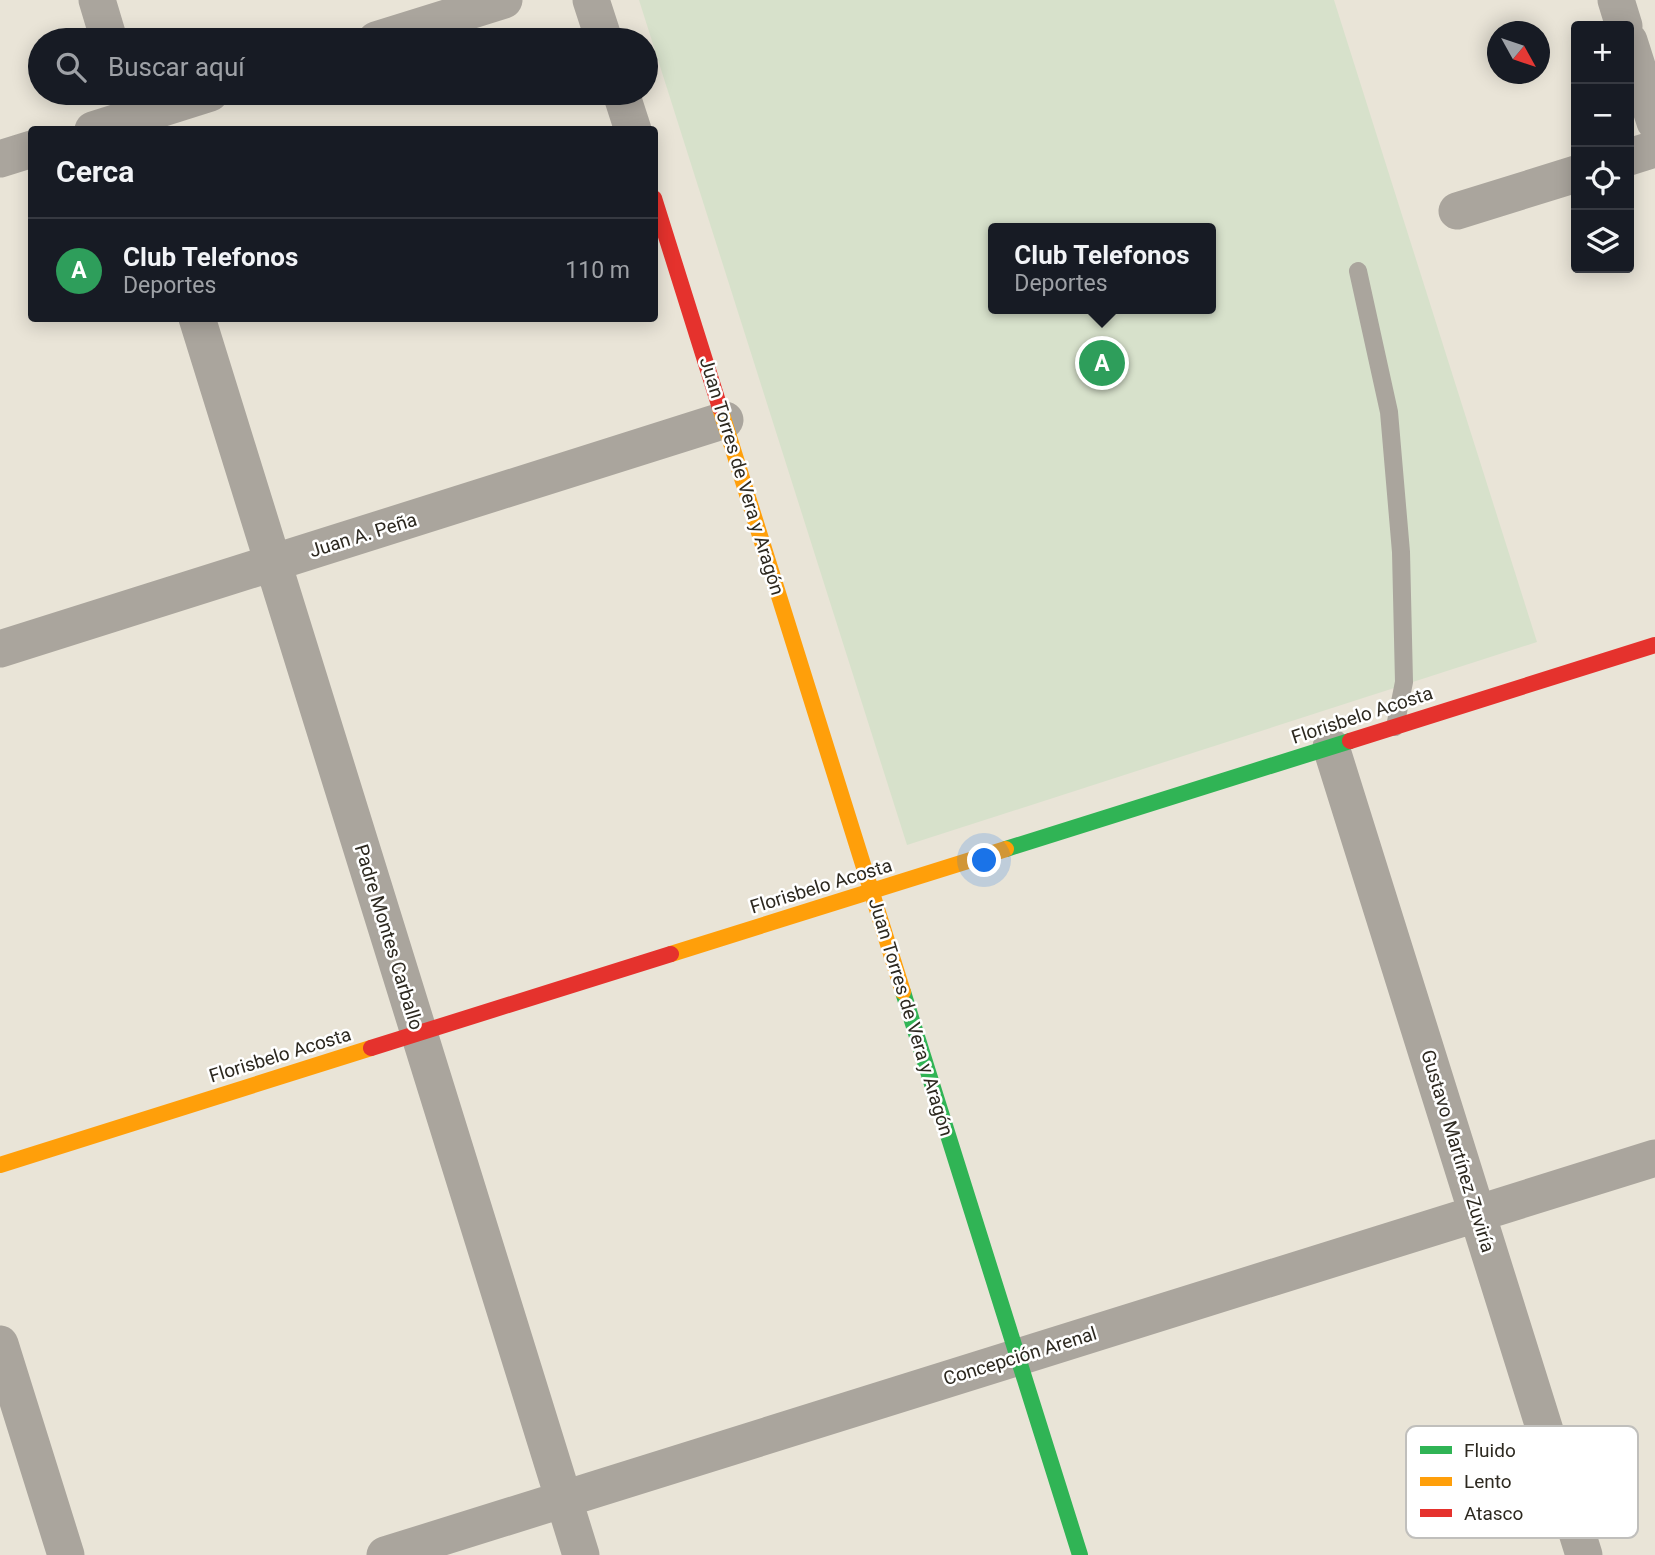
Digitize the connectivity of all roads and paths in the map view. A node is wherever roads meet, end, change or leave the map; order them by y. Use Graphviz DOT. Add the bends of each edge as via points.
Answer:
graph roads {
  1 [pos="97,0"];
  2 [pos="504,0"];
  3 [pos="591,0"];
  4 [pos="1615,0"];
  5 [pos="1622,21"];
  6 [pos="105,28"];
  7 [pos="414,28"];
  8 [pos="600,28"];
  9 [pos="1634,57"];
  10 [pos="163,105"];
  11 [pos="625,105"];
  12 [pos="132,113"];
  13 [pos="1655,122"];
  14 [pos="102,126"];
  15 [pos="632,126"];
  16 [pos="1655,149"];
  17 [pos="28,150"];
  18 [pos="1634,155"];
  19 [pos="0,159"];
  20 [pos="1571,176"];
  21 [pos="658,211"];
  22 [pos="1457,211"];
  23 [pos="1358,271"];
  24 [pos="198,322"];
  25 [pos="725,420"];
  26 [pos="273,563"];
  27 [pos="1655,645"];
  28 [pos="0,649"];
  29 [pos="1395,727"];
  30 [pos="1331,747"];
  31 [pos="872,892"];
  32 [pos="419,1034"];
  33 [pos="1655,1158"];
  34 [pos="0,1165"];
  35 [pos="1477,1213"];
  36 [pos="0,1344"];
  37 [pos="1018,1357"];
  38 [pos="1544,1426"];
  39 [pos="563,1499"];
  40 [pos="1579,1538"];
  41 [pos="66,1555"];
  42 [pos="386,1555"];
  43 [pos="581,1555"];
  44 [pos="1080,1555"];
  45 [pos="1584,1555"];
  1 -- 6 [label="street"];
  2 -- 7 [label="street"];
  3 -- 8 [label="street"];
  4 -- 5 [label="street"];
  9 -- 13 [label="street"];
  10 -- 12 [label="street"];
  11 -- 15 [label="street"];
  12 -- 14 [label="street"];
  16 -- 18 [label="street"];
  17 -- 19 [label="street"];
  20 -- 22 [label="street"];
  21 -- 25 [label="street, Juan Torres de Vera y Aragón"];
  23 -- 29 [label="lane" via="1389,412 1401,552 1404,682"];
  24 -- 26 [label="street, Padre Montes Carballo"];
  25 -- 26 [label="street, Juan A. Peña"];
  25 -- 31 [label="street, Juan Torres de Vera y Aragón"];
  26 -- 28 [label="street, Juan A. Peña"];
  26 -- 32 [label="street, Padre Montes Carballo"];
  27 -- 29 [label="street, Florisbelo Acosta"];
  29 -- 30 [label="street, Florisbelo Acosta"];
  30 -- 31 [label="street, Florisbelo Acosta"];
  30 -- 35 [label="street, Gustavo Martínez Zuviría"];
  31 -- 32 [label="street, Florisbelo Acosta"];
  31 -- 37 [label="street, Juan Torres de Vera y Aragón"];
  32 -- 34 [label="street, Florisbelo Acosta"];
  32 -- 39 [label="street, Padre Montes Carballo"];
  33 -- 35 [label="street, Concepción Arenal"];
  35 -- 37 [label="street, Concepción Arenal"];
  35 -- 38 [label="street, Gustavo Martínez Zuviría"];
  36 -- 41 [label="street"];
  37 -- 39 [label="street, Concepción Arenal"];
  37 -- 44 [label="street, Juan Torres de Vera y Aragón"];
  39 -- 42 [label="street, Concepción Arenal"];
  39 -- 43 [label="street, Padre Montes Carballo"];
  40 -- 45 [label="street, Gustavo Martínez Zuviría"];
}
